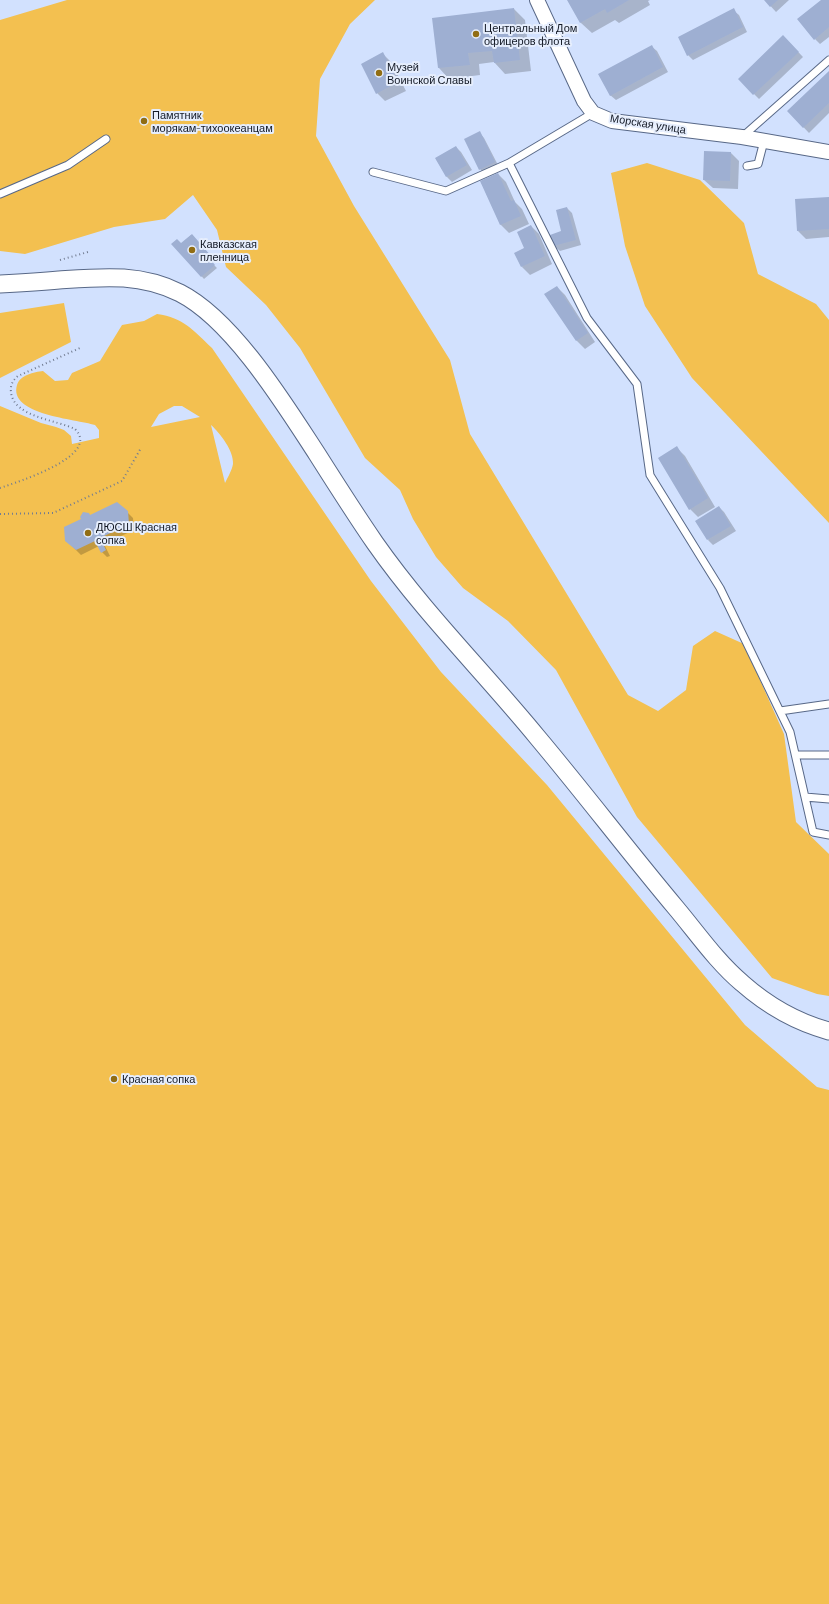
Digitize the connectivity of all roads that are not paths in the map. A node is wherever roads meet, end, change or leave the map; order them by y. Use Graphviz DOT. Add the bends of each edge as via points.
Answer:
graph roads {
  1 [pos="537,0"];
  2 [pos="829,60"];
  3 [pos="593,112"];
  4 [pos="742,137"];
  5 [pos="106,139"];
  6 [pos="764,141"];
  7 [pos="829,152"];
  8 [pos="509,163"];
  9 [pos="747,166"];
  10 [pos="372,172"];
  11 [pos="0,194"];
  12 [pos="2,285"];
  13 [pos="829,704"];
  14 [pos="780,711"];
  15 [pos="796,755"];
  16 [pos="829,755"];
  17 [pos="806,797"];
  18 [pos="829,799"];
  19 [pos="829,835"];
  20 [pos="829,1031"];
  1 -- 3 [label="street, Морская улица" via="584,101"];
  2 -- 4 [label="lane"];
  3 -- 4 [label="street, Морская улица" via="612,121"];
  3 -- 8 [label="lane"];
  4 -- 6 [label="street, Морская улица"];
  5 -- 11 [label="lane" via="68,165"];
  6 -- 7 [label="street, Морская улица"];
  6 -- 9 [label="lane" via="758,164"];
  8 -- 10 [label="lane" via="446,191"];
  8 -- 14 [label="lane" via="587,318 637,384 650,475 720,588"];
  12 -- 20 [label="street" via="98,277 133,278 165,286 198,304 220,324 259,370 399,576 536,735 724,965 740,982 788,1016"];
  13 -- 14 [label="lane"];
  14 -- 15 [label="lane" via="790,732"];
  15 -- 16 [label="lane"];
  15 -- 17 [label="lane"];
  17 -- 18 [label="lane"];
  17 -- 19 [label="lane" via="814,832"];
}
